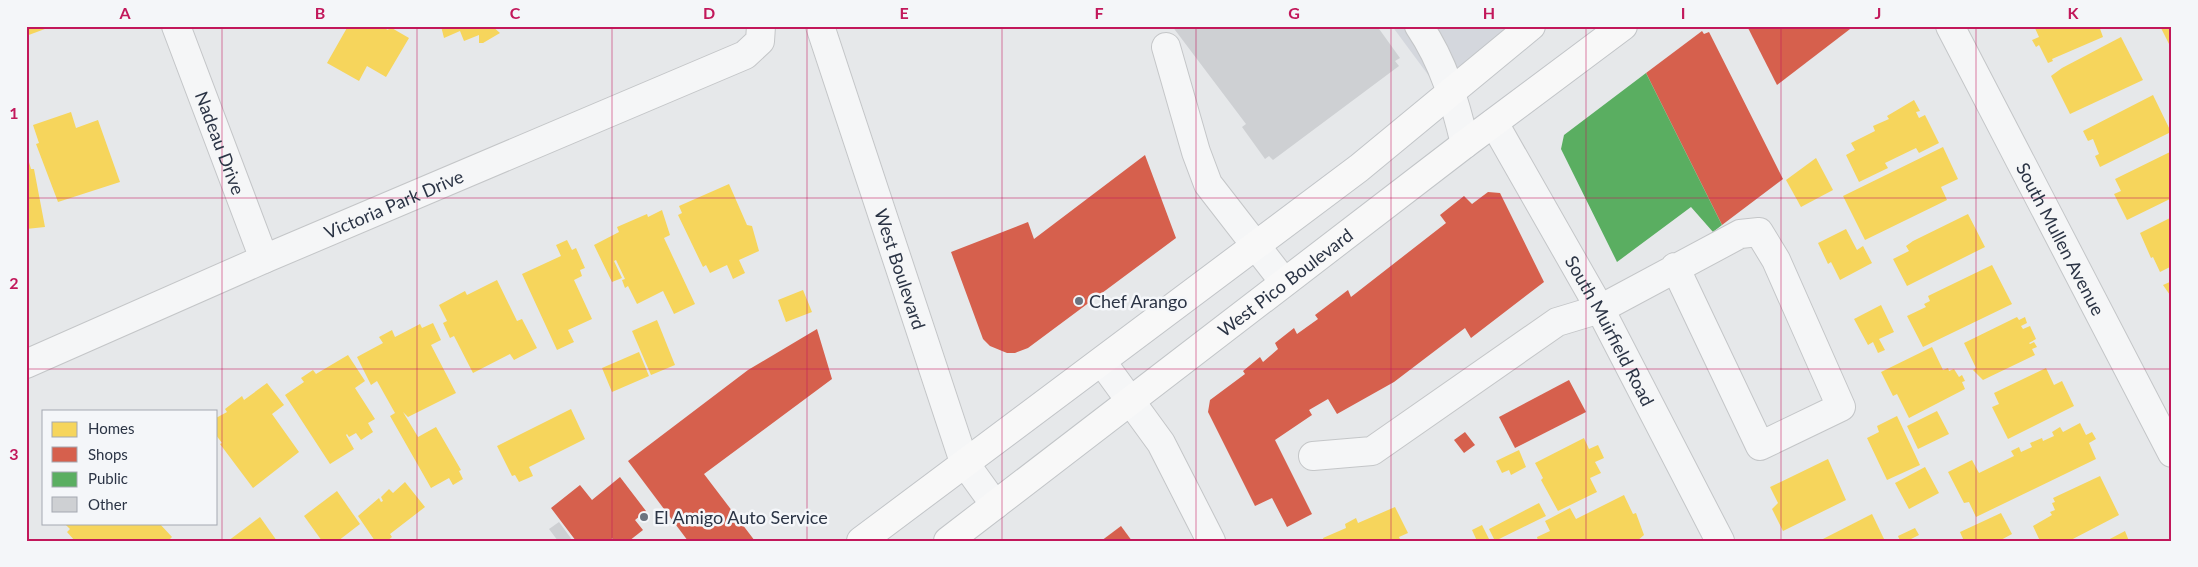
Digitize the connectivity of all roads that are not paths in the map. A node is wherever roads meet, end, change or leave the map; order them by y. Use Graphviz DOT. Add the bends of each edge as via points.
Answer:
graph roads {
  1 [pos="176,26"];
  2 [pos="820,26"];
  3 [pos="1419,26"];
  4 [pos="1531,26"];
  5 [pos="1624,26"];
  6 [pos="1956,29"];
  7 [pos="761,33"];
  8 [pos="1166,47"];
  9 [pos="1452,91"];
  10 [pos="1494,123"];
  11 [pos="1465,144"];
  12 [pos="1257,246"];
  13 [pos="264,259"];
  14 [pos="1675,267"];
  15 [pos="1284,282"];
  16 [pos="1600,309"];
  17 [pos="1102,362"];
  18 [pos="26,364"];
  19 [pos="1131,402"];
  20 [pos="2172,452"];
  21 [pos="1313,456"];
  22 [pos="964,462"];
  23 [pos="995,505"];
  24 [pos="861,541"];
  25 [pos="948,541"];
  26 [pos="1210,541"];
  27 [pos="1720,541"];
  1 -- 13 [label="street, Nadeau Drive"];
  2 -- 22 [label="street, West Boulevard"];
  3 -- 9 [label="street"];
  4 -- 9 [label="main road"];
  5 -- 10 [label="main road, West Pico Boulevard"];
  6 -- 20 [label="street, South Mullen Avenue"];
  7 -- 13 [label="street, Victoria Park Drive" via="745,55"];
  8 -- 12 [label="street" via="1208,184"];
  9 -- 11 [label="street"];
  9 -- 12 [label="main road" via="1360,168"];
  10 -- 11 [label="main road, West Pico Boulevard"];
  10 -- 16 [label="street, South Muirfield Road"];
  11 -- 15 [label="main road, West Pico Boulevard"];
  12 -- 15 [label="street"];
  12 -- 17 [label="main road"];
  13 -- 18 [label="street, Victoria Park Drive"];
  14 -- 14 [label="street" via="1740,234 1759,232 1776,260 1841,407 1760,446"];
  14 -- 16 [label="street"];
  15 -- 19 [label="main road, West Pico Boulevard"];
  16 -- 21 [label="street" via="1557,322 1372,451"];
  16 -- 27 [label="street, South Muirfield Road"];
  17 -- 19 [label="street"];
  17 -- 22 [label="main road"];
  19 -- 23 [label="main road, West Pico Boulevard"];
  19 -- 26 [label="street" via="1161,443"];
  22 -- 23 [label="street, West Boulevard"];
  22 -- 24 [label="main road"];
  23 -- 25 [label="main road, West Pico Boulevard"];
}
